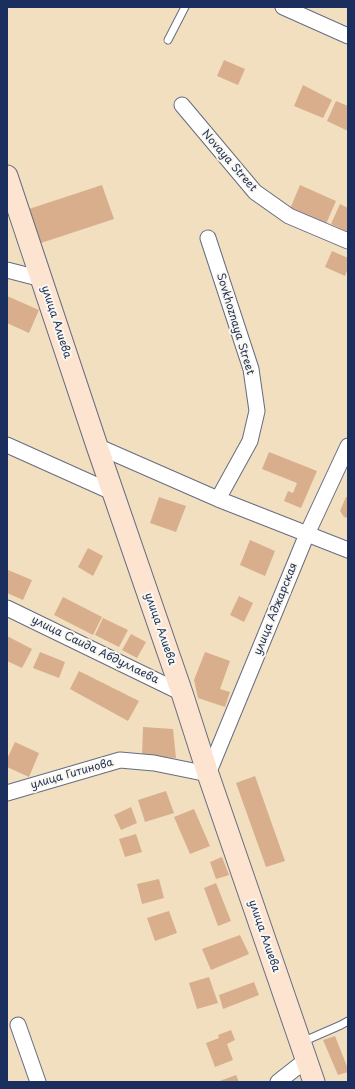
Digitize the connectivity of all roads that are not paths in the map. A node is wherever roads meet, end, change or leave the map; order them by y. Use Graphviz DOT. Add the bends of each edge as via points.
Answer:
graph roads {
  1 [pos="185,7"];
  2 [pos="283,7"];
  3 [pos="348,36"];
  4 [pos="168,40"];
  5 [pos="182,105"];
  6 [pos="7,176"];
  7 [pos="208,238"];
  8 [pos="348,241"];
  9 [pos="7,270"];
  10 [pos="42,279"];
  11 [pos="7,444"];
  12 [pos="97,446"];
  13 [pos="348,446"];
  14 [pos="114,494"];
  15 [pos="218,499"];
  16 [pos="307,534"];
  17 [pos="348,550"];
  18 [pos="7,608"];
  19 [pos="182,693"];
  20 [pos="208,774"];
  21 [pos="9,791"];
  22 [pos="348,1021"];
  23 [pos="18,1025"];
  24 [pos="303,1051"];
  25 [pos="38,1082"];
  26 [pos="278,1082"];
  27 [pos="314,1082"];
  1 -- 4 [label="lane"];
  2 -- 3 [label="street"];
  5 -- 8 [label="street, Novaya Street" via="255,192 289,216"];
  6 -- 10 [label="street, улица Алиева"];
  7 -- 15 [label="street, Sovkhoznaya Street" via="251,369 257,411 250,441"];
  9 -- 10 [label="street"];
  10 -- 12 [label="street, улица Алиева"];
  11 -- 14 [label="street"];
  12 -- 14 [label="street, улица Алиева"];
  12 -- 15 [label="street"];
  13 -- 16 [label="street, улица Аджарская"];
  14 -- 19 [label="street, улица Алиева"];
  15 -- 16 [label="street"];
  16 -- 17 [label="street"];
  16 -- 20 [label="street, улица Аджарская"];
  18 -- 19 [label="street, улица Саида Абдуллаева"];
  19 -- 20 [label="street, улица Алиева"];
  20 -- 21 [label="street, улица Гитинова" via="154,763 120,760"];
  20 -- 24 [label="street, улица Алиева"];
  22 -- 24 [label="lane"];
  23 -- 25 [label="street"];
  24 -- 26 [label="street"];
  24 -- 27 [label="street, улица Алиева"];
}
